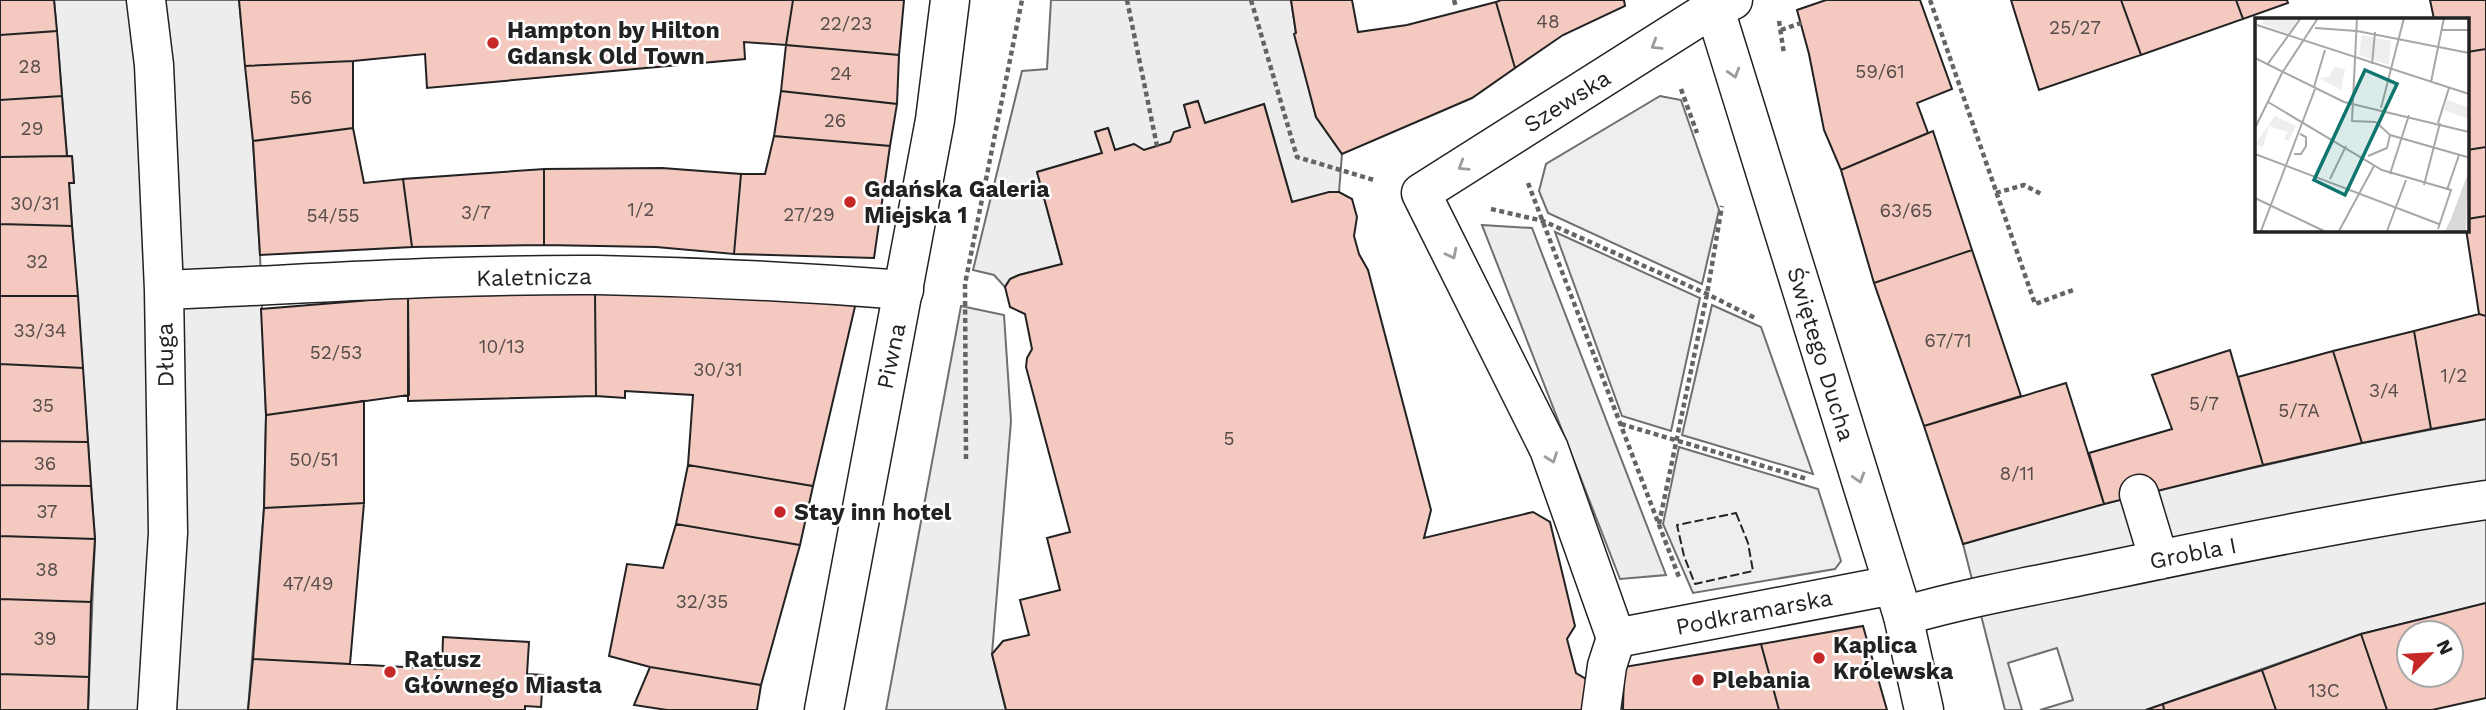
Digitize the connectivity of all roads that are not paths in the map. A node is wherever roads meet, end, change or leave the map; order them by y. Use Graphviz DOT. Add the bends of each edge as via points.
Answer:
graph roads {
  1 [pos="146,0"];
  2 [pos="950,0"];
  3 [pos="1719,3"];
  4 [pos="164,290"];
  5 [pos="904,290"];
  6 [pos="2139,494"];
  7 [pos="2486,500"];
  8 [pos="2159,559"];
  9 [pos="1898,601"];
  10 [pos="1616,638"];
  11 [pos="157,710"];
  12 [pos="824,710"];
  13 [pos="1601,710"];
  14 [pos="1924,710"];
  1 -- 4 [label="street, Długa" via="154,65"];
  2 -- 5 [label="street, Piwna" via="935,120"];
  3 -- 9 [label="street, Świętego Ducha, one-way"];
  3 -- 10 [label="street, Szewska, one-way" via="1421,193 1549,449"];
  4 -- 5 [label="street, Kaletnicza" via="598,275"];
  4 -- 11 [label="street, Długa" via="168,533"];
  5 -- 12 [label="street, Piwna"];
  6 -- 8 [label="street"];
  7 -- 8 [label="street, Grobla I"];
  8 -- 9 [label="street, Grobla I" via="1943,604"];
  9 -- 10 [label="street, Podkramarska" via="1696,623"];
  9 -- 14 [label="street, Świętego Ducha"];
  10 -- 13 [label="street"];
}
